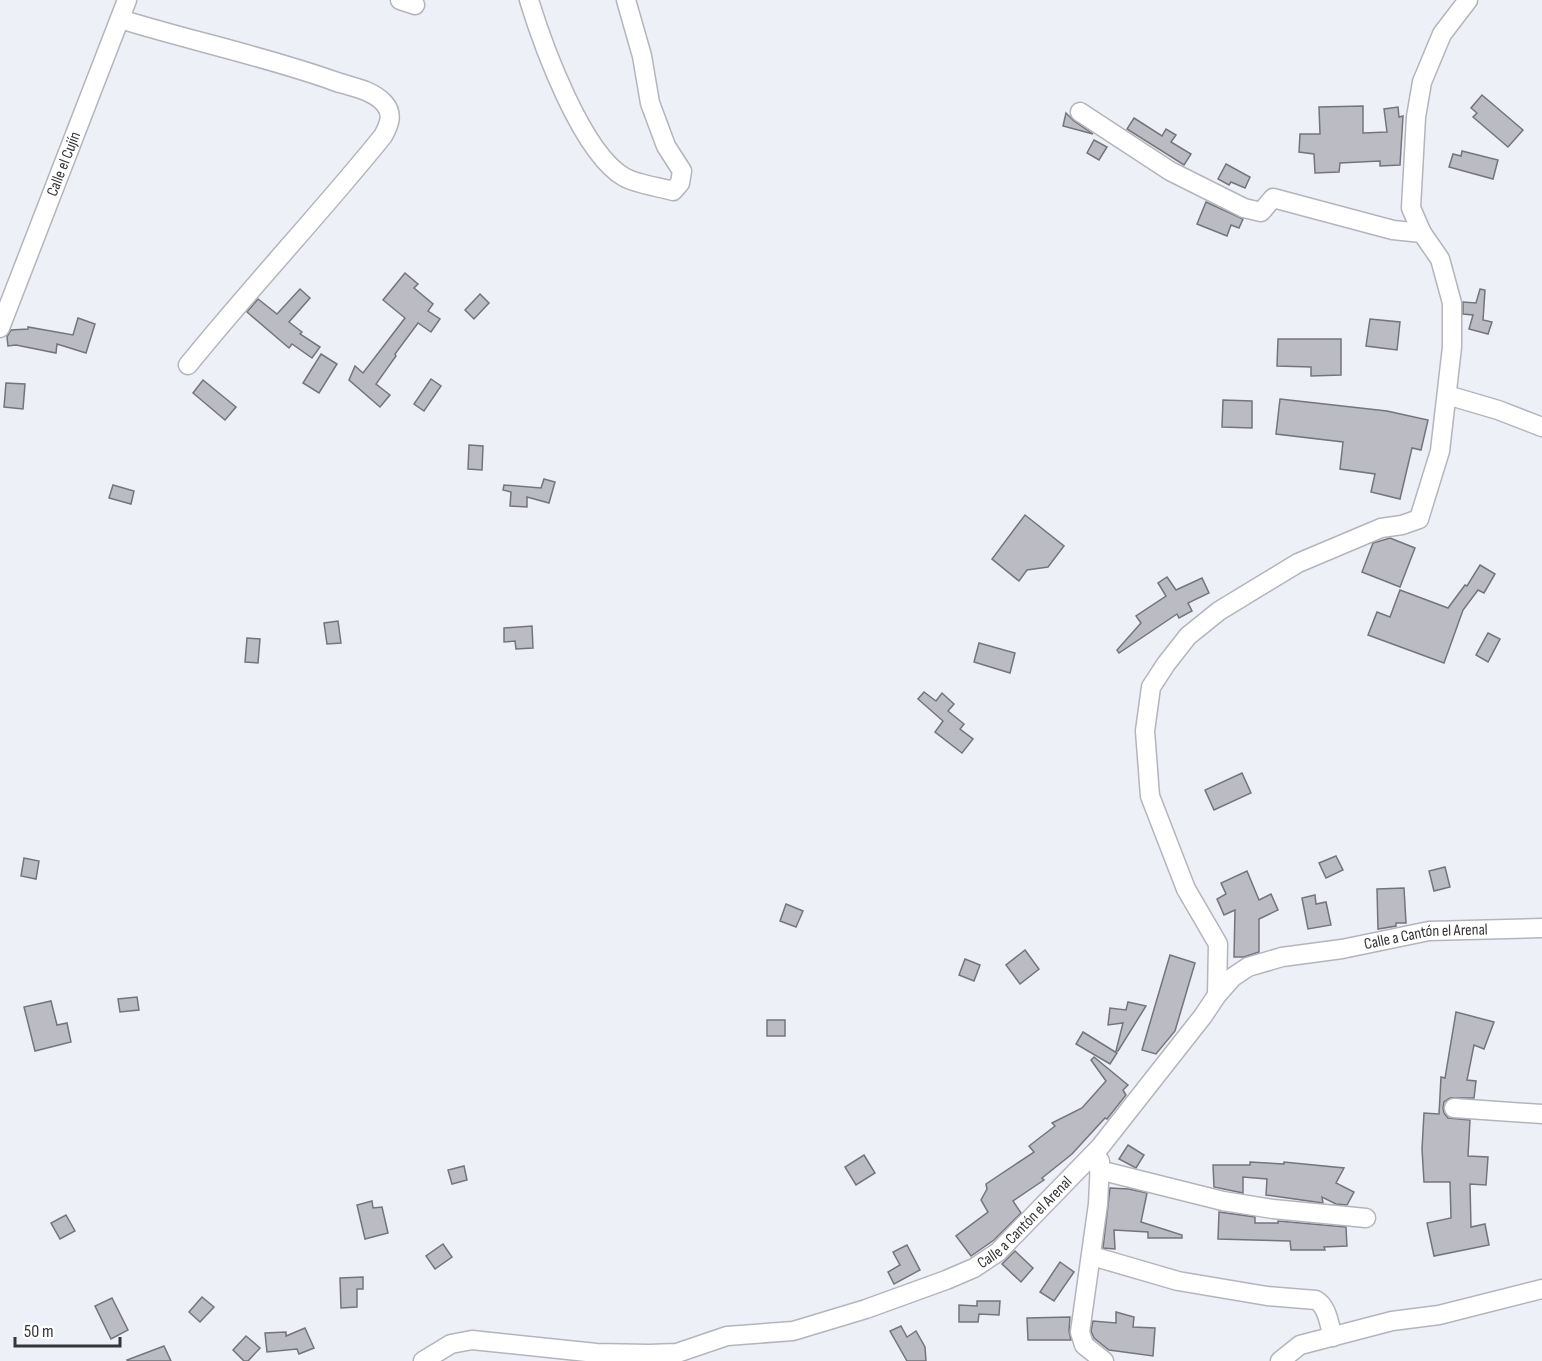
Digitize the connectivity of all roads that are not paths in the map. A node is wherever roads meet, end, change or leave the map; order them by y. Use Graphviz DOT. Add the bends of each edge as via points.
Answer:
graph roads {
  1 [pos="127,0"];
  2 [pos="529,0"];
  3 [pos="626,0"];
  4 [pos="1468,0"];
  5 [pos="120,19"];
  6 [pos="1080,112"];
  7 [pos="1422,233"];
  8 [pos="0,328"];
  9 [pos="188,365"];
  10 [pos="1447,395"];
  11 [pos="1542,427"];
  12 [pos="1542,928"];
  13 [pos="1217,995"];
  14 [pos="1454,1108"];
  15 [pos="1542,1114"];
  16 [pos="1100,1147"];
  17 [pos="1099,1170"];
  18 [pos="1366,1218"];
  19 [pos="1092,1256"];
  20 [pos="1542,1289"];
  21 [pos="1333,1337"];
  22 [pos="566,1356"];
  23 [pos="677,1357"];
  24 [pos="423,1361"];
  25 [pos="1104,1361"];
  26 [pos="1280,1361"];
  1 -- 5 [label="street, Calle el Cujín"];
  2 -- 3 [label="street" via="550,64 600,157 624,177 673,191 680,183 681,171 666,146 650,103"];
  4 -- 7 [label="street" via="1442,34 1422,82 1411,208"];
  5 -- 8 [label="street, Calle el Cujín"];
  5 -- 9 [label="street" via="358,87 377,96 391,115 376,145"];
  6 -- 7 [label="street" via="1170,171 1244,208 1261,212 1273,198 1393,230"];
  7 -- 10 [label="street" via="1440,259 1452,303"];
  10 -- 11 [label="street"];
  10 -- 13 [label="street" via="1440,451 1419,519 1381,528 1298,563 1219,610 1188,636 1151,687 1145,731 1150,796 1186,889 1218,944"];
  12 -- 13 [label="street, Calle a Cantón el Arenal" via="1429,931 1282,957 1248,967 1233,976"];
  13 -- 16 [label="street, Calle a Cantón el Arenal"];
  14 -- 15 [label="street"];
  16 -- 17 [label="street"];
  16 -- 23 [label="street, Calle a Cantón el Arenal" via="998,1252 974,1268 867,1309 793,1331 727,1336"];
  17 -- 18 [label="street" via="1223,1201"];
  17 -- 19 [label="street"];
  19 -- 21 [label="street" via="1178,1281 1316,1300 1322,1303"];
  19 -- 25 [label="street" via="1080,1332 1084,1345"];
  20 -- 21 [label="street"];
  21 -- 26 [label="street" via="1300,1345"];
  22 -- 23 [label="street, Calle a Cantón el Arenal"];
  22 -- 24 [label="street, Calle a Cantón el Arenal" via="520,1344 472,1340 451,1344"];
}
